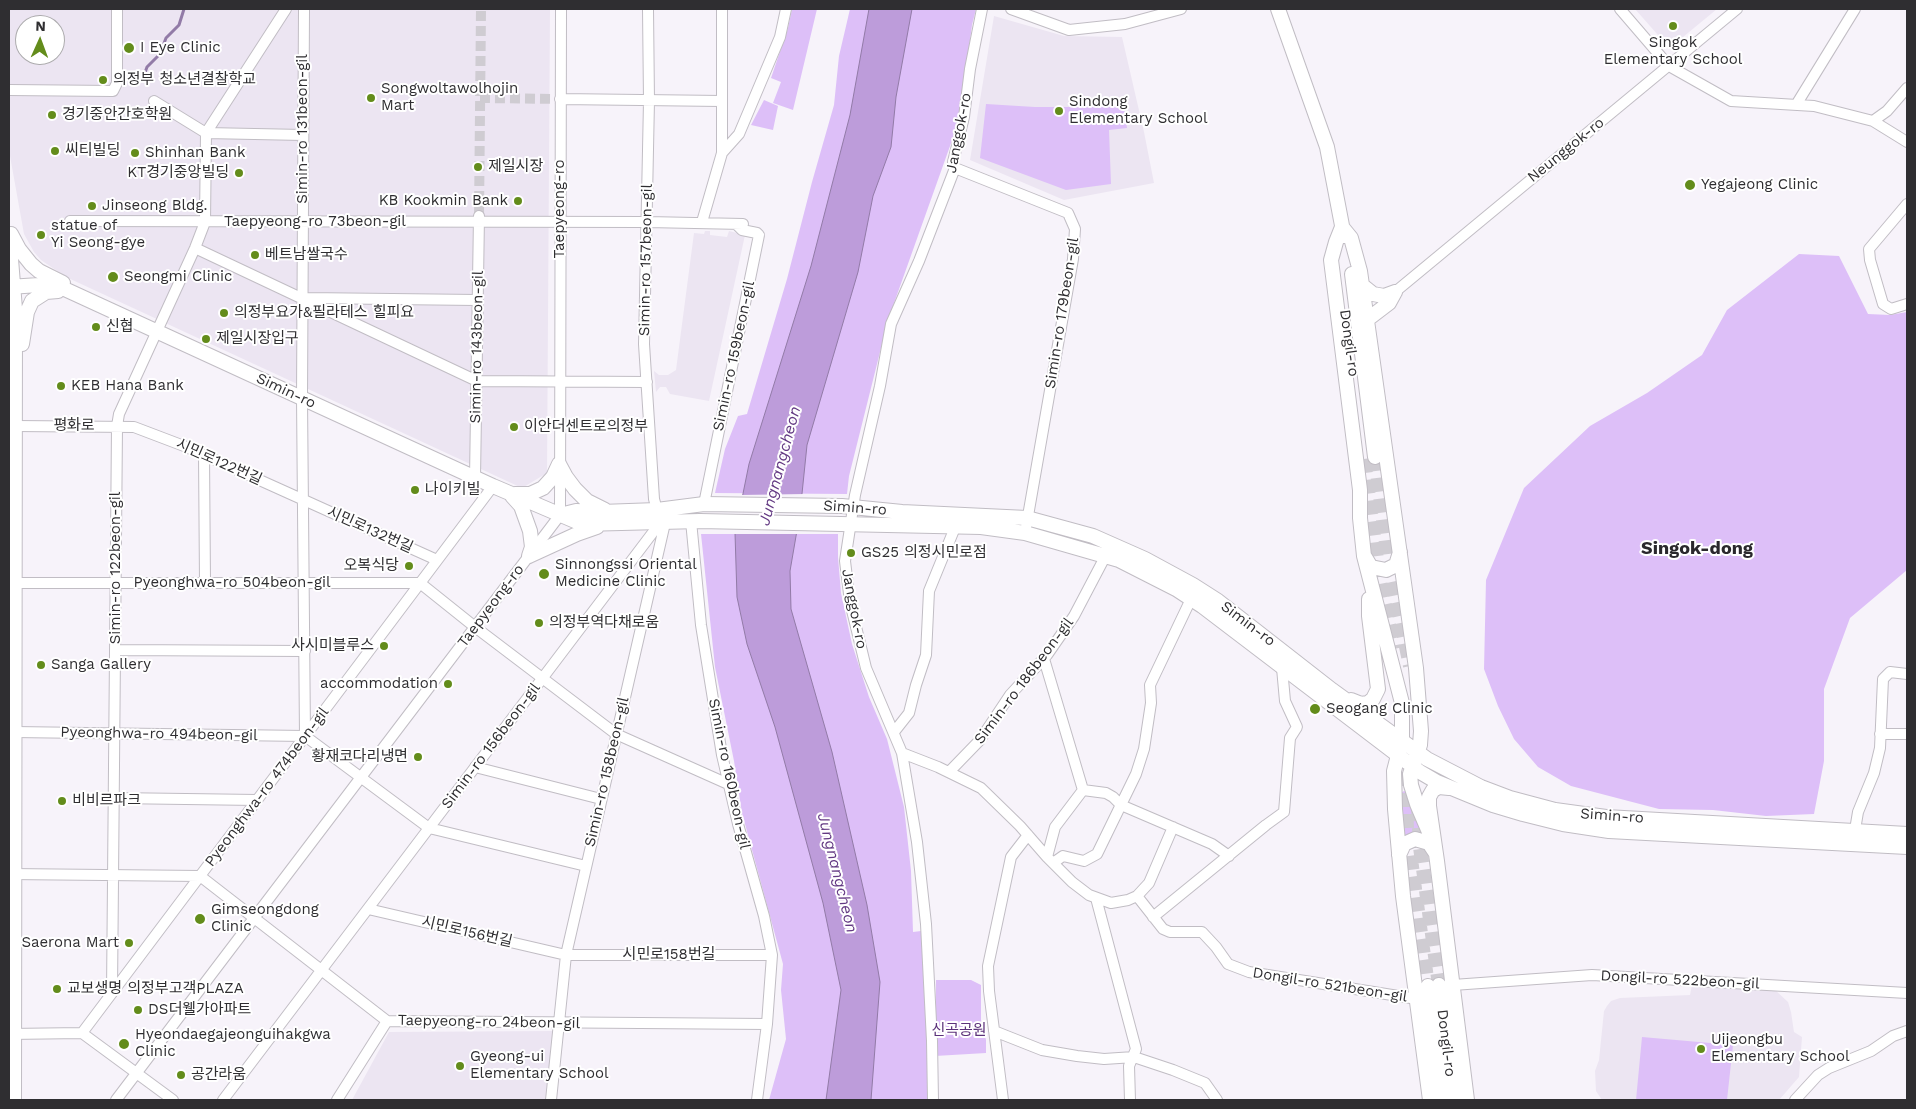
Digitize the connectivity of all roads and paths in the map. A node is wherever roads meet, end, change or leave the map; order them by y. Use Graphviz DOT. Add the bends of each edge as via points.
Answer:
graph roads {
  1 [pos="117,9"];
  2 [pos="286,9"];
  3 [pos="304,9"];
  4 [pos="560,9"];
  5 [pos="648,9"];
  6 [pos="722,9"];
  7 [pos="786,9"];
  8 [pos="982,9"];
  9 [pos="1010,9"];
  10 [pos="1181,9"];
  11 [pos="1278,9"];
  12 [pos="1620,9"];
  13 [pos="1737,9"];
  14 [pos="1855,9"];
  15 [pos="1669,66"];
  16 [pos="1907,88"];
  17 [pos="9,90"];
  18 [pos="560,99"];
  19 [pos="154,101"];
  20 [pos="649,101"];
  21 [pos="722,101"];
  22 [pos="1796,105"];
  23 [pos="1887,111"];
  24 [pos="1873,121"];
  25 [pos="1890,132"];
  26 [pos="206,133"];
  27 [pos="302,135"];
  28 [pos="1907,142"];
  29 [pos="722,153"];
  30 [pos="955,168"];
  31 [pos="1907,204"];
  32 [pos="480,219"];
  33 [pos="70,221"];
  34 [pos="205,222"];
  35 [pos="303,222"];
  36 [pos="647,222"];
  37 [pos="702,222"];
  38 [pos="560,223"];
  39 [pos="740,224"];
  40 [pos="1342,228"];
  41 [pos="9,230"];
  42 [pos="9,234"];
  43 [pos="195,248"];
  44 [pos="1363,286"];
  45 [pos="11,287"];
  46 [pos="1395,292"];
  47 [pos="303,298"];
  48 [pos="478,300"];
  49 [pos="94,302"];
  50 [pos="1907,304"];
  51 [pos="1368,319"];
  52 [pos="156,331"];
  53 [pos="477,381"];
  54 [pos="559,382"];
  55 [pos="647,382"];
  56 [pos="15,397"];
  57 [pos="302,398"];
  58 [pos="15,426"];
  59 [pos="117,426"];
  60 [pos="134,427"];
  61 [pos="204,455"];
  62 [pos="1370,458"];
  63 [pos="559,464"];
  64 [pos="475,478"];
  65 [pos="493,486"];
  66 [pos="510,494"];
  67 [pos="303,500"];
  68 [pos="704,504"];
  69 [pos="848,507"];
  70 [pos="560,515"];
  71 [pos="607,518"];
  72 [pos="661,518"];
  73 [pos="1028,518"];
  74 [pos="696,521"];
  75 [pos="846,523"];
  76 [pos="956,525"];
  77 [pos="1025,533"];
  78 [pos="1400,552"];
  79 [pos="528,556"];
  80 [pos="1364,556"];
  81 [pos="1106,557"];
  82 [pos="437,560"];
  83 [pos="304,582"];
  84 [pos="14,583"];
  85 [pos="205,583"];
  86 [pos="420,583"];
  87 [pos="116,584"];
  88 [pos="1191,599"];
  89 [pos="475,627"];
  90 [pos="115,650"];
  91 [pos="305,651"];
  92 [pos="1044,658"];
  93 [pos="1282,668"];
  94 [pos="1907,674"];
  95 [pos="542,678"];
  96 [pos="1332,690"];
  97 [pos="14,732"];
  98 [pos="894,732"];
  99 [pos="114,733"];
  100 [pos="616,734"];
  101 [pos="1880,734"];
  102 [pos="1907,734"];
  103 [pos="305,736"];
  104 [pos="1402,740"];
  105 [pos="1417,752"];
  106 [pos="902,753"];
  107 [pos="1398,756"];
  108 [pos="1412,766"];
  109 [pos="475,767"];
  110 [pos="949,772"];
  111 [pos="361,777"];
  112 [pos="728,784"];
  113 [pos="1083,790"];
  114 [pos="1459,791"];
  115 [pos="114,798"];
  116 [pos="602,799"];
  117 [pos="257,800"];
  118 [pos="1121,805"];
  119 [pos="1173,827"];
  120 [pos="429,828"];
  121 [pos="1855,830"];
  122 [pos="1907,834"];
  123 [pos="1028,835"];
  124 [pos="1434,846"];
  125 [pos="1907,847"];
  126 [pos="1229,856"];
  127 [pos="1399,857"];
  128 [pos="1050,860"];
  129 [pos="586,866"];
  130 [pos="11,874"];
  131 [pos="113,875"];
  132 [pos="200,876"];
  133 [pos="1137,896"];
  134 [pos="1096,898"];
  135 [pos="368,909"];
  136 [pos="1153,917"];
  137 [pos="254,918"];
  138 [pos="566,955"];
  139 [pos="772,955"];
  140 [pos="322,970"];
  141 [pos="1440,985"];
  142 [pos="1907,992"];
  143 [pos="112,993"];
  144 [pos="1417,999"];
  145 [pos="387,1021"];
  146 [pos="558,1024"];
  147 [pos="767,1024"];
  148 [pos="994,1031"];
  149 [pos="1907,1031"];
  150 [pos="82,1033"];
  151 [pos="12,1034"];
  152 [pos="1134,1057"];
  153 [pos="136,1074"];
  154 [pos="1800,1098"];
  155 [pos="14,1100"];
  156 [pos="116,1100"];
  157 [pos="172,1100"];
  158 [pos="223,1100"];
  159 [pos="337,1100"];
  160 [pos="551,1100"];
  161 [pos="757,1100"];
  162 [pos="933,1100"];
  163 [pos="1002,1100"];
  164 [pos="1130,1100"];
  165 [pos="1218,1100"];
  166 [pos="1430,1100"];
  167 [pos="1442,1100"];
  168 [pos="1454,1100"];
  169 [pos="1467,1100"];
  1 -- 17 [label="street" via="117,83 113,91"];
  2 -- 26 [label="street"];
  3 -- 27 [label="street, Simin-ro 131beon-gil"];
  4 -- 18 [label="street, Taepyeong-ro"];
  5 -- 20 [label="street, Simin-ro 157beon-gil"];
  6 -- 21 [label="street"];
  7 -- 29 [label="street" via="780,37 739,134"];
  8 -- 30 [label="street, Janggok-ro" via="964,117 952,162"];
  9 -- 10 [label="street" via="1069,30 1125,24"];
  11 -- 40 [label="street, Dongil-ro" via="1327,147"];
  12 -- 15 [label="street"];
  13 -- 15 [label="street, Neunggok-ro"];
  14 -- 22 [label="street"];
  15 -- 22 [label="street" via="1731,101"];
  15 -- 46 [label="street, Neunggok-ro"];
  16 -- 23 [label="street"];
  18 -- 20 [label="street"];
  18 -- 38 [label="street, Taepyeong-ro"];
  19 -- 26 [label="street"];
  20 -- 21 [label="street"];
  20 -- 36 [label="street, Simin-ro 157beon-gil"];
  21 -- 29 [label="street"];
  22 -- 24 [label="street" via="1814,106"];
  23 -- 24 [label="street"];
  23 -- 25 [label="street" via="1883,120"];
  24 -- 25 [label="street"];
  25 -- 28 [label="street"];
  26 -- 27 [label="street"];
  26 -- 34 [label="street"];
  27 -- 35 [label="street, Simin-ro 131beon-gil"];
  29 -- 37 [label="street"];
  30 -- 69 [label="street, Janggok-ro" via="892,324"];
  30 -- 73 [label="street, Simin-ro 179beon-gil" via="1068,213 1075,229 1073,259"];
  31 -- 50 [label="street" via="1869,249 1883,304 1891,309"];
  32 -- 35 [label="street, Taepyeong-ro 73beon-gil"];
  32 -- 38 [label="street, Taepyeong-ro 73beon-gil"];
  32 -- 48 [label="street, Simin-ro 143beon-gil"];
  33 -- 34 [label="street, Taepyeong-ro 73beon-gil"];
  34 -- 35 [label="street, Taepyeong-ro 73beon-gil"];
  34 -- 43 [label="street, Simin-ro 122beon-gil"];
  35 -- 47 [label="street, Simin-ro 131beon-gil"];
  36 -- 37 [label="street, Taepyeong-ro 73beon-gil"];
  36 -- 38 [label="street, Taepyeong-ro 73beon-gil"];
  36 -- 55 [label="street, Simin-ro 157beon-gil" via="644,344"];
  37 -- 39 [label="street, Taepyeong-ro 73beon-gil"];
  38 -- 54 [label="street, Taepyeong-ro"];
  39 -- 68 [label="street, Simin-ro 159beon-gil" via="742,230 759,235"];
  40 -- 44 [label="street" via="1351,238"];
  40 -- 62 [label="street, Dongil-ro" via="1338,260"];
  40 -- 80 [label="street" via="1331,260 1360,490"];
  41 -- 49 [label="street" via="31,264"];
  42 -- 45 [label="street"];
  43 -- 47 [label="street"];
  43 -- 52 [label="street, Simin-ro 122beon-gil"];
  44 -- 46 [label="street" via="1373,294 1384,296"];
  44 -- 51 [label="street"];
  45 -- 49 [label="street, Simin-ro" via="58,286"];
  45 -- 56 [label="street"];
  46 -- 51 [label="street" via="1389,303"];
  47 -- 48 [label="street"];
  47 -- 53 [label="street"];
  47 -- 57 [label="street, Simin-ro 131beon-gil"];
  48 -- 53 [label="street, Simin-ro 143beon-gil"];
  49 -- 52 [label="street, Simin-ro"];
  49 -- 56 [label="street" via="51,291 32,301 27,312"];
  51 -- 78 [label="street"];
  52 -- 57 [label="street, Simin-ro"];
  52 -- 59 [label="street, Simin-ro 122beon-gil" via="119,414"];
  53 -- 54 [label="street"];
  53 -- 64 [label="street, Simin-ro 143beon-gil"];
  54 -- 55 [label="street"];
  54 -- 63 [label="street, Taepyeong-ro"];
  55 -- 72 [label="street, Simin-ro 157beon-gil" via="654,499"];
  56 -- 58 [label="street"];
  57 -- 64 [label="street, Simin-ro"];
  57 -- 67 [label="street, Simin-ro 131beon-gil"];
  58 -- 59 [label="street, 평화로"];
  58 -- 84 [label="street"];
  59 -- 60 [label="street, 평화로"];
  59 -- 87 [label="street, Simin-ro 122beon-gil"];
  60 -- 61 [label="street, 시민로122번길"];
  61 -- 67 [label="street, 시민로122번길"];
  61 -- 85 [label="street"];
  63 -- 66 [label="street" via="548,483 536,492 521,496"];
  63 -- 70 [label="street, Taepyeong-ro"];
  63 -- 71 [label="street" via="581,495"];
  64 -- 65 [label="street, Simin-ro"];
  65 -- 66 [label="street, Simin-ro"];
  65 -- 82 [label="street, Pyeonghwa-ro 474beon-gil"];
  66 -- 70 [label="street, Simin-ro"];
  66 -- 79 [label="street" via="522,506 530,531 532,547"];
  67 -- 82 [label="street, 시민로132번길"];
  67 -- 83 [label="street, Simin-ro 131beon-gil"];
  68 -- 69 [label="street, Simin-ro"];
  68 -- 72 [label="street, Simin-ro"];
  69 -- 73 [label="street, Simin-ro"];
  69 -- 75 [label="street, Janggok-ro"];
  70 -- 71 [label="street, Simin-ro" via="582,524"];
  70 -- 79 [label="street, Taepyeong-ro"];
  71 -- 72 [label="street, Simin-ro"];
  71 -- 79 [label="street"];
  72 -- 74 [label="street, Simin-ro"];
  72 -- 95 [label="street, Simin-ro 156beon-gil"];
  72 -- 100 [label="street, Simin-ro 158beon-gil"];
  73 -- 77 [label="street, Simin-ro 179beon-gil"];
  73 -- 96 [label="street, Simin-ro" via="1093,536 1168,570 1218,601"];
  74 -- 75 [label="street, Simin-ro"];
  74 -- 112 [label="street, Simin-ro 160beon-gil" via="701,625"];
  75 -- 76 [label="street, Simin-ro"];
  75 -- 98 [label="street, Janggok-ro" via="844,561 850,602 866,668"];
  76 -- 77 [label="street, Simin-ro"];
  76 -- 98 [label="street" via="929,591 926,655 909,713"];
  77 -- 81 [label="street, Simin-ro"];
  78 -- 80 [label="street" via="1396,565 1386,570 1371,567"];
  78 -- 105 [label="street" via="1420,709 1421,735"];
  79 -- 89 [label="street, Taepyeong-ro"];
  80 -- 96 [label="street" via="1378,689 1366,704"];
  80 -- 104 [label="street" via="1399,689"];
  81 -- 88 [label="street, Simin-ro" via="1144,572"];
  81 -- 92 [label="street, Simin-ro 186beon-gil" via="1074,616"];
  82 -- 86 [label="street, Pyeonghwa-ro 474beon-gil"];
  83 -- 85 [label="street, Pyeonghwa-ro 504beon-gil"];
  83 -- 86 [label="street, Pyeonghwa-ro 504beon-gil"];
  83 -- 91 [label="street, Simin-ro 131beon-gil"];
  84 -- 87 [label="street, Pyeonghwa-ro 504beon-gil"];
  84 -- 97 [label="street"];
  85 -- 87 [label="street, Pyeonghwa-ro 504beon-gil"];
  86 -- 89 [label="street"];
  86 -- 103 [label="street, Pyeonghwa-ro 474beon-gil"];
  87 -- 90 [label="street, Simin-ro 122beon-gil"];
  88 -- 93 [label="street, Simin-ro"];
  88 -- 118 [label="street" via="1150,686 1151,703 1144,749"];
  89 -- 95 [label="street"];
  89 -- 111 [label="street, Taepyeong-ro"];
  90 -- 91 [label="street"];
  90 -- 99 [label="street, Simin-ro 122beon-gil"];
  91 -- 103 [label="street, Simin-ro 131beon-gil"];
  92 -- 110 [label="street, Simin-ro 186beon-gil" via="1010,695 980,740"];
  92 -- 113 [label="street"];
  93 -- 107 [label="street, Simin-ro"];
  93 -- 126 [label="street" via="1285,701 1297,727 1290,738 1284,812"];
  94 -- 101 [label="street" via="1890,672 1883,679"];
  95 -- 100 [label="street"];
  95 -- 109 [label="street, Simin-ro 156beon-gil"];
  96 -- 104 [label="street, Simin-ro"];
  97 -- 99 [label="street, Pyeonghwa-ro 494beon-gil"];
  97 -- 130 [label="street"];
  98 -- 106 [label="street, Janggok-ro"];
  99 -- 103 [label="street, Pyeonghwa-ro 494beon-gil"];
  99 -- 115 [label="street, Simin-ro 122beon-gil"];
  100 -- 112 [label="street"];
  100 -- 116 [label="street, Simin-ro 158beon-gil"];
  101 -- 102 [label="street"];
  101 -- 121 [label="street" via="1876,765 1858,812"];
  103 -- 111 [label="street"];
  103 -- 117 [label="street, Pyeonghwa-ro 474beon-gil"];
  104 -- 105 [label="street, Simin-ro"];
  104 -- 107 [label="street"];
  105 -- 108 [label="street"];
  105 -- 121 [label="street, Simin-ro" via="1490,790 1572,814"];
  106 -- 110 [label="street"];
  106 -- 162 [label="street, Janggok-ro" via="926,924"];
  107 -- 108 [label="street, Simin-ro"];
  107 -- 127 [label="street" via="1394,783"];
  108 -- 114 [label="street, Simin-ro"];
  108 -- 124 [label="street" via="1412,790"];
  109 -- 116 [label="street"];
  109 -- 120 [label="street, Simin-ro 156beon-gil"];
  110 -- 123 [label="street" via="981,788"];
  111 -- 120 [label="street"];
  111 -- 137 [label="street, Taepyeong-ro"];
  112 -- 139 [label="street, Simin-ro 160beon-gil"];
  113 -- 118 [label="street" via="1106,793"];
  113 -- 128 [label="street" via="1055,826"];
  114 -- 124 [label="street" via="1442,786 1431,792 1428,806"];
  114 -- 125 [label="street, Simin-ro" via="1544,820 1609,831"];
  115 -- 117 [label="street"];
  115 -- 131 [label="street, Simin-ro 122beon-gil"];
  116 -- 129 [label="street, Simin-ro 158beon-gil"];
  117 -- 132 [label="street, Pyeonghwa-ro 474beon-gil"];
  118 -- 119 [label="street"];
  118 -- 128 [label="street" via="1097,854 1084,861 1063,856"];
  119 -- 126 [label="street" via="1212,844"];
  119 -- 133 [label="street" via="1149,883"];
  120 -- 129 [label="street"];
  120 -- 135 [label="street, Simin-ro 156beon-gil"];
  121 -- 122 [label="street, Simin-ro"];
  123 -- 128 [label="street"];
  123 -- 148 [label="street" via="1011,857 988,966"];
  124 -- 127 [label="street" via="1415,839 1404,844"];
  124 -- 141 [label="street"];
  126 -- 136 [label="street"];
  127 -- 144 [label="street"];
  128 -- 134 [label="street" via="1072,882"];
  129 -- 138 [label="street, Simin-ro 158beon-gil"];
  130 -- 131 [label="street"];
  130 -- 151 [label="street"];
  131 -- 132 [label="street"];
  131 -- 143 [label="street, Simin-ro 122beon-gil"];
  132 -- 137 [label="street, Taepyeong-ro 24beon-gil"];
  132 -- 143 [label="street, Pyeonghwa-ro 474beon-gil"];
  133 -- 134 [label="street" via="1111,903"];
  133 -- 136 [label="street"];
  134 -- 152 [label="street" via="1136,1049"];
  135 -- 138 [label="street, 시민로156번길"];
  135 -- 140 [label="street, Simin-ro 156beon-gil"];
  136 -- 144 [label="street, Dongil-ro 521beon-gil" via="1170,932 1202,932 1228,964 1249,972"];
  137 -- 140 [label="street, Taepyeong-ro 24beon-gil"];
  137 -- 153 [label="street, Taepyeong-ro"];
  138 -- 139 [label="street, 시민로158번길"];
  138 -- 146 [label="street, Simin-ro 158beon-gil"];
  139 -- 147 [label="street, Simin-ro 160beon-gil"];
  140 -- 145 [label="street, Taepyeong-ro 24beon-gil"];
  140 -- 158 [label="street, Simin-ro 156beon-gil"];
  141 -- 142 [label="street, Dongil-ro 522beon-gil" via="1592,975"];
  141 -- 167 [label="street, Dongil-ro"];
  141 -- 168 [label="street, Dongil-ro"];
  141 -- 169 [label="street"];
  143 -- 150 [label="street, Pyeonghwa-ro 474beon-gil"];
  144 -- 166 [label="street"];
  145 -- 146 [label="street, Taepyeong-ro 24beon-gil"];
  145 -- 159 [label="street"];
  146 -- 147 [label="street, Taepyeong-ro 24beon-gil"];
  146 -- 160 [label="street, Simin-ro 158beon-gil"];
  147 -- 161 [label="street, Simin-ro 160beon-gil"];
  148 -- 152 [label="street" via="1042,1050 1104,1059"];
  148 -- 163 [label="street"];
  149 -- 154 [label="street" via="1893,1036 1872,1051 1829,1068 1818,1075"];
  150 -- 151 [label="street"];
  150 -- 153 [label="street"];
  151 -- 155 [label="street"];
  152 -- 164 [label="street" via="1129,1066"];
  152 -- 165 [label="street" via="1205,1083"];
  153 -- 156 [label="street, Taepyeong-ro"];
  153 -- 157 [label="street"];
}
